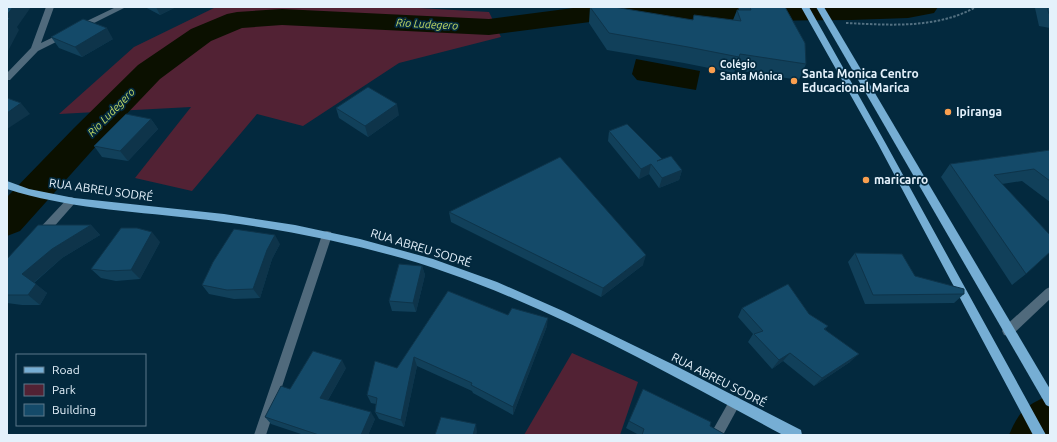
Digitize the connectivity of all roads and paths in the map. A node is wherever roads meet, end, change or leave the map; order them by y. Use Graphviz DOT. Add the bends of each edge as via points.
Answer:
graph roads {
  1 [pos="50,7"];
  2 [pos="122,7"];
  3 [pos="805,7"];
  4 [pos="820,7"];
  5 [pos="976,7"];
  6 [pos="831,25"];
  7 [pos="35,49"];
  8 [pos="7,78"];
  9 [pos="7,185"];
  10 [pos="71,201"];
  11 [pos="327,235"];
  12 [pos="34,242"];
  13 [pos="1050,292"];
  14 [pos="1008,331"];
  15 [pos="1050,401"];
  16 [pos="735,402"];
  17 [pos="260,435"];
  18 [pos="716,435"];
  19 [pos="796,435"];
  20 [pos="1040,435"];
  1 -- 7 [label="street"];
  2 -- 7 [label="street"];
  3 -- 20 [label="main road"];
  4 -- 6 [label="main road"];
  5 -- 6 [label="path" via="936,22"];
  6 -- 14 [label="main road"];
  7 -- 8 [label="street"];
  9 -- 10 [label="main road, RUA ABREU SODRÉ"];
  10 -- 11 [label="main road, RUA ABREU SODRÉ" via="238,221"];
  10 -- 12 [label="street"];
  11 -- 16 [label="main road, RUA ABREU SODRÉ" via="393,250 450,268 516,294"];
  11 -- 17 [label="street"];
  13 -- 14 [label="street"];
  14 -- 15 [label="main road"];
  16 -- 18 [label="street"];
  16 -- 19 [label="main road, RUA ABREU SODRÉ"];
}
